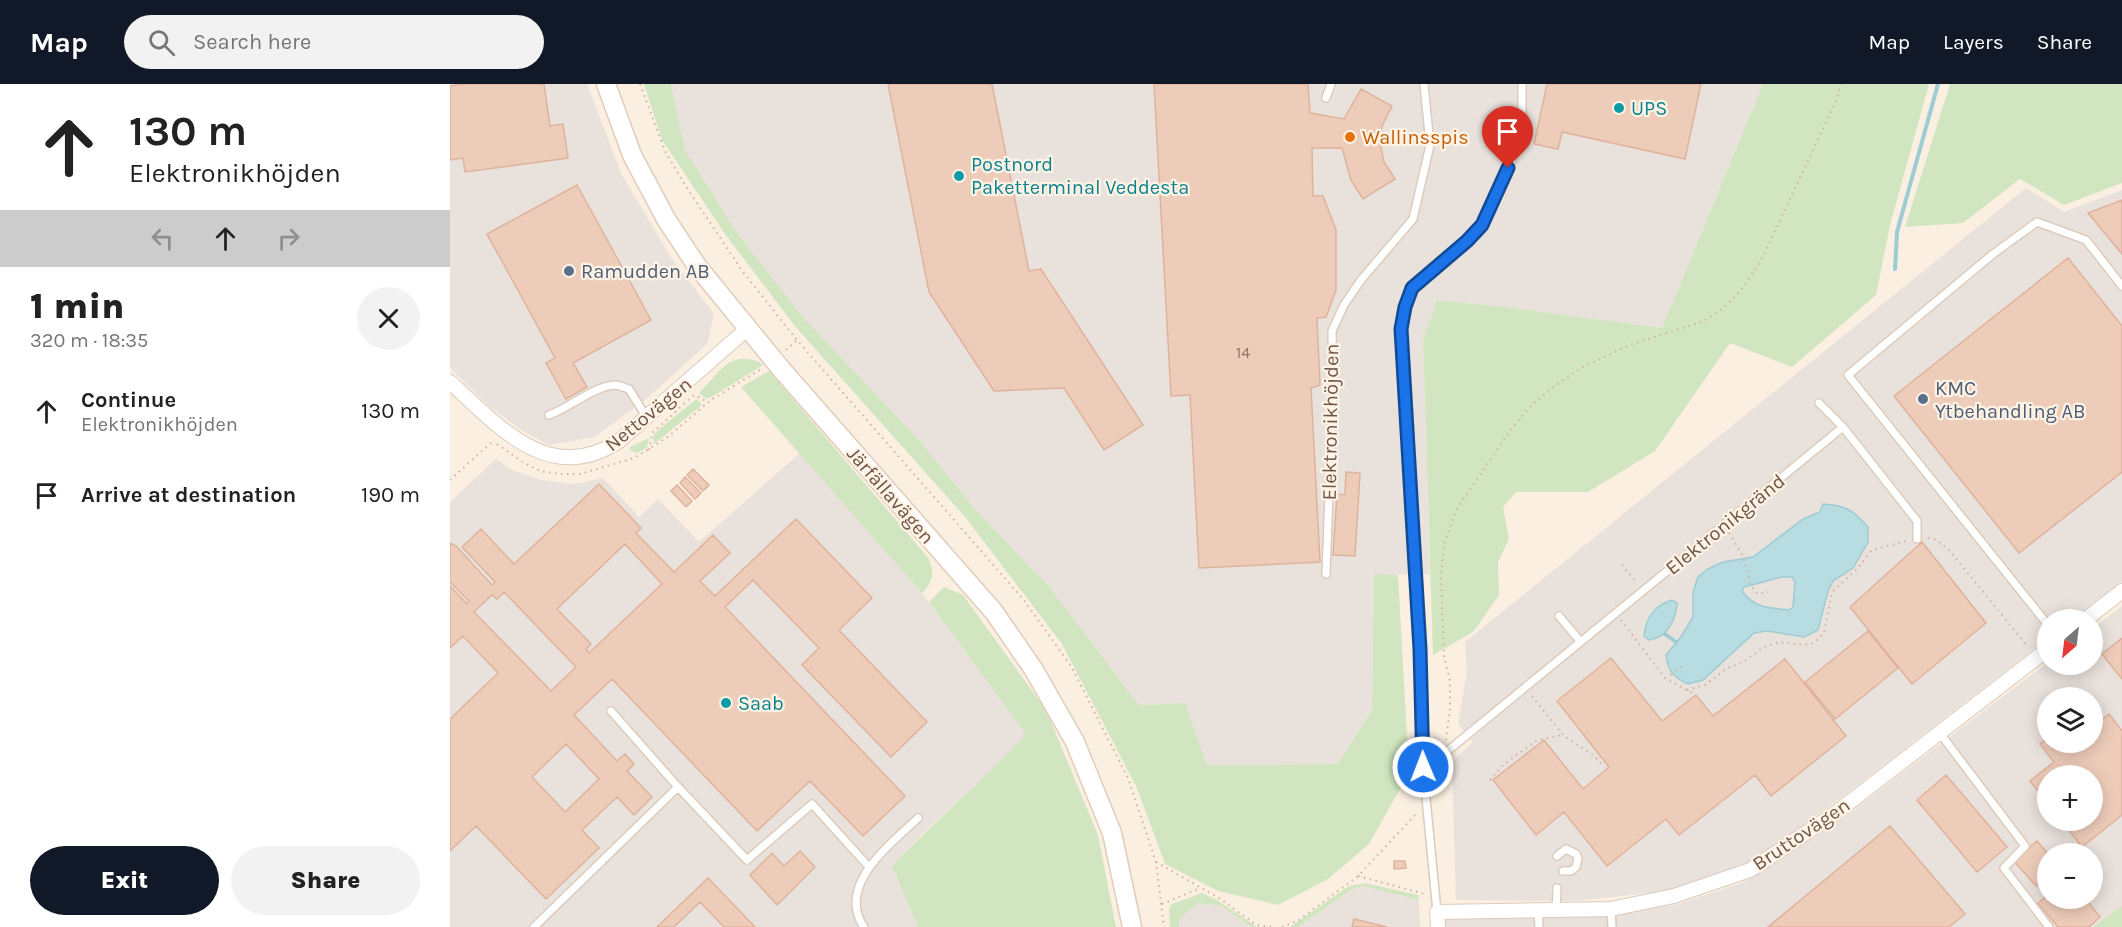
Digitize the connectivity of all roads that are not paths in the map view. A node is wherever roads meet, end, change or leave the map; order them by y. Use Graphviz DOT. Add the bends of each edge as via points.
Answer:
graph roads {
  1 [pos="606,84"];
  2 [pos="1331,84"];
  3 [pos="1424,84"];
  4 [pos="1522,84"];
  5 [pos="1326,98"];
  6 [pos="2122,286"];
  7 [pos="747,328"];
  8 [pos="450,382"];
  9 [pos="1819,404"];
  10 [pos="549,415"];
  11 [pos="647,418"];
  12 [pos="1843,427"];
  13 [pos="1917,539"];
  14 [pos="1326,574"];
  15 [pos="2122,591"];
  16 [pos="2099,609"];
  17 [pos="2037,611"];
  18 [pos="1558,615"];
  19 [pos="1580,641"];
  20 [pos="2037,657"];
  21 [pos="611,711"];
  22 [pos="1939,732"];
  23 [pos="1423,767"];
  24 [pos="678,787"];
  25 [pos="918,818"];
  26 [pos="1557,855"];
  27 [pos="869,867"];
  28 [pos="1567,871"];
  29 [pos="1557,888"];
  30 [pos="1611,909"];
  31 [pos="1556,910"];
  32 [pos="1538,911"];
  33 [pos="1437,912"];
  34 [pos="534,927"];
  35 [pos="864,927"];
  36 [pos="1132,927"];
  37 [pos="1438,927"];
  38 [pos="1539,927"];
  39 [pos="1612,927"];
  40 [pos="2049,927"];
  1 -- 7 [label="street, Järfällavägen" via="632,155 666,219 697,266"];
  2 -- 5 [label="lane"];
  3 -- 14 [label="lane, Elektronikhöjden" via="1430,145 1413,219 1361,280 1332,331"];
  4 -- 23 [label="lane" via="1517,149 1482,225 1412,288 1401,329"];
  6 -- 17 [label="lane" via="2086,240 2037,222 1848,375"];
  7 -- 11 [label="street, Nettovägen"];
  7 -- 36 [label="street, Järfällavägen" via="994,612 1034,670 1075,742 1112,833"];
  8 -- 11 [label="street, Nettovägen" via="505,432 549,455 577,458 601,453"];
  9 -- 12 [label="lane"];
  10 -- 11 [label="lane" via="616,385 629,389"];
  12 -- 13 [label="lane" via="1917,521"];
  12 -- 19 [label="lane, Elektronikgränd"];
  15 -- 16 [label="street"];
  18 -- 19 [label="lane"];
  19 -- 23 [label="lane, Elektronikgränd"];
  20 -- 22 [label="street, Bruttovägen"];
  21 -- 24 [label="lane"];
  22 -- 30 [label="street, Bruttovägen" via="1833,815 1750,870 1674,896"];
  22 -- 40 [label="lane" via="2025,846 2004,868"];
  23 -- 33 [label="lane"];
  24 -- 27 [label="lane" via="747,860 812,804"];
  24 -- 34 [label="lane"];
  25 -- 27 [label="lane"];
  26 -- 28 [label="lane" via="1566,849 1576,854 1578,863"];
  27 -- 35 [label="lane" via="857,894 857,910"];
  29 -- 31 [label="lane"];
  30 -- 31 [label="street, Bruttovägen"];
  30 -- 39 [label="lane"];
  31 -- 32 [label="street, Bruttovägen"];
  32 -- 33 [label="street, Bruttovägen"];
  32 -- 38 [label="lane"];
  33 -- 37 [label="street"];
}
